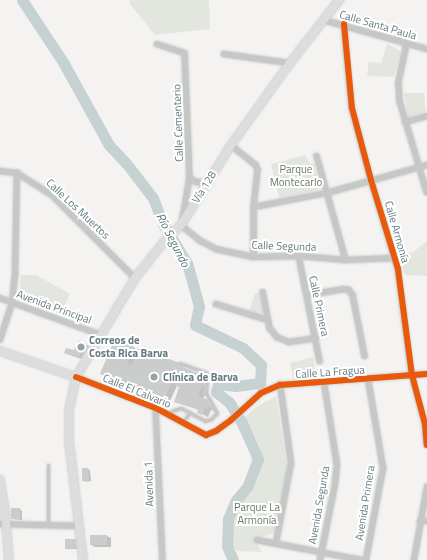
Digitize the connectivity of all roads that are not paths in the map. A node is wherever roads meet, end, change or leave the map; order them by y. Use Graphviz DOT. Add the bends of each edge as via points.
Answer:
graph roads {
  1 [pos="339,0"];
  2 [pos="324,20"];
  3 [pos="344,24"];
  4 [pos="157,44"];
  5 [pos="407,44"];
  6 [pos="427,49"];
  7 [pos="224,54"];
  8 [pos="290,63"];
  9 [pos="427,116"];
  10 [pos="405,122"];
  11 [pos="231,145"];
  12 [pos="317,156"];
  13 [pos="427,165"];
  14 [pos="421,167"];
  15 [pos="0,171"];
  16 [pos="17,173"];
  17 [pos="190,178"];
  18 [pos="371,180"];
  19 [pos="206,184"];
  20 [pos="427,192"];
  21 [pos="327,193"];
  22 [pos="254,207"];
  23 [pos="180,225"];
  24 [pos="299,256"];
  25 [pos="254,257"];
  26 [pos="394,258"];
  27 [pos="346,260"];
  28 [pos="135,278"];
  29 [pos="262,292"];
  30 [pos="307,295"];
  31 [pos="0,298"];
  32 [pos="12,303"];
  33 [pos="216,304"];
  34 [pos="268,320"];
  35 [pos="101,335"];
  36 [pos="316,338"];
  37 [pos="0,340"];
  38 [pos="0,351"];
  39 [pos="365,356"];
  40 [pos="320,361"];
  41 [pos="180,363"];
  42 [pos="412,374"];
  43 [pos="427,374"];
  44 [pos="76,377"];
  45 [pos="368,379"];
  46 [pos="324,382"];
  47 [pos="280,385"];
  48 [pos="156,408"];
  49 [pos="190,412"];
  50 [pos="168,414"];
  51 [pos="231,420"];
  52 [pos="183,423"];
  53 [pos="426,424"];
  54 [pos="427,445"];
  55 [pos="48,465"];
  56 [pos="0,480"];
  57 [pos="427,487"];
  58 [pos="420,521"];
  59 [pos="427,521"];
  60 [pos="3,524"];
  61 [pos="48,525"];
  62 [pos="80,526"];
  63 [pos="257,540"];
  64 [pos="276,543"];
  65 [pos="321,553"];
  66 [pos="9,560"];
  67 [pos="83,560"];
  68 [pos="163,560"];
  69 [pos="320,560"];
  70 [pos="362,560"];
  71 [pos="366,560"];
  72 [pos="414,560"];
  1 -- 2 [label="main road, Vía 128"];
  2 -- 3 [label="street, Calle Santa Paula"];
  2 -- 8 [label="main road, Vía 128"];
  3 -- 5 [label="street, Calle Santa Paula"];
  3 -- 18 [label="street, Calle Armonía" via="352,108"];
  4 -- 17 [label="street, Calle Cementerio" via="185,53"];
  5 -- 6 [label="street, Calle Santa Paula"];
  5 -- 10 [label="street" via="399,82"];
  7 -- 8 [label="street"];
  8 -- 11 [label="main road, Vía 128"];
  9 -- 10 [label="street"];
  10 -- 14 [label="street"];
  11 -- 19 [label="main road, Vía 128"];
  11 -- 22 [label="street" via="256,165 258,170"];
  12 -- 21 [label="street"];
  13 -- 14 [label="street"];
  14 -- 18 [label="street"];
  14 -- 20 [label="street"];
  15 -- 16 [label="street, Calle Los Muertos"];
  16 -- 28 [label="street, Calle Los Muertos" via="51,194"];
  16 -- 32 [label="street"];
  17 -- 19 [label="street"];
  17 -- 23 [label="street, Calle Cementerio"];
  18 -- 21 [label="street"];
  18 -- 26 [label="street, Calle Armonía"];
  19 -- 23 [label="main road, Vía 128"];
  21 -- 22 [label="street"];
  21 -- 27 [label="street"];
  22 -- 25 [label="street"];
  23 -- 25 [label="street, Calle Segunda" via="216,249"];
  23 -- 28 [label="main road, Vía 128"];
  24 -- 25 [label="street, Calle Segunda"];
  24 -- 27 [label="street, Calle Segunda"];
  24 -- 30 [label="street, Calle Primera"];
  26 -- 27 [label="street, Calle Segunda"];
  26 -- 42 [label="street, Calle Armonía" via="398,269"];
  28 -- 35 [label="main road, Vía 128"];
  29 -- 34 [label="street"];
  30 -- 36 [label="street, Calle Primera"];
  30 -- 39 [label="street" via="343,289 353,294"];
  31 -- 32 [label="street, Avenida Principal"];
  32 -- 35 [label="street, Avenida Principal"];
  32 -- 37 [label="street"];
  33 -- 34 [label="street"];
  34 -- 36 [label="street" via="274,333 283,340 297,342"];
  35 -- 44 [label="main road, Vía 128"];
  36 -- 40 [label="street, Calle Primera"];
  38 -- 44 [label="main road"];
  41 -- 49 [label="lane" via="207,373 206,393 217,413 211,419 205,420"];
  42 -- 43 [label="street, Calle La Fragua"];
  42 -- 45 [label="street, Calle La Fragua"];
  42 -- 53 [label="street, Calle Armonía"];
  44 -- 48 [label="street, Calle El Calvario"];
  44 -- 62 [label="main road, Vía 128" via="69,410 69,440"];
  45 -- 46 [label="street, Calle La Fragua"];
  45 -- 71 [label="street, Avenida Primera" via="383,468"];
  46 -- 47 [label="street, Calle La Fragua"];
  46 -- 65 [label="street, Avenida Segunda" via="337,464"];
  47 -- 51 [label="street, Calle La Fragua" via="261,393"];
  47 -- 64 [label="street" via="291,463"];
  48 -- 50 [label="street, Calle El Calvario"];
  48 -- 68 [label="street, Avenida 1"];
  49 -- 50 [label="lane" via="178,408"];
  49 -- 52 [label="lane"];
  50 -- 52 [label="street, Calle El Calvario"];
  51 -- 52 [label="street, Calle El Calvario" via="206,435"];
  53 -- 54 [label="street, Calle Armonía"];
  55 -- 61 [label="lane"];
  56 -- 60 [label="main road"];
  57 -- 58 [label="street"];
  58 -- 59 [label="street"];
  58 -- 72 [label="street"];
  60 -- 61 [label="street"];
  60 -- 66 [label="main road"];
  61 -- 62 [label="street"];
  62 -- 67 [label="main road, Vía 128"];
  63 -- 64 [label="street"];
  64 -- 65 [label="street"];
  65 -- 69 [label="street, Avenida Segunda"];
  65 -- 70 [label="street"];
}
